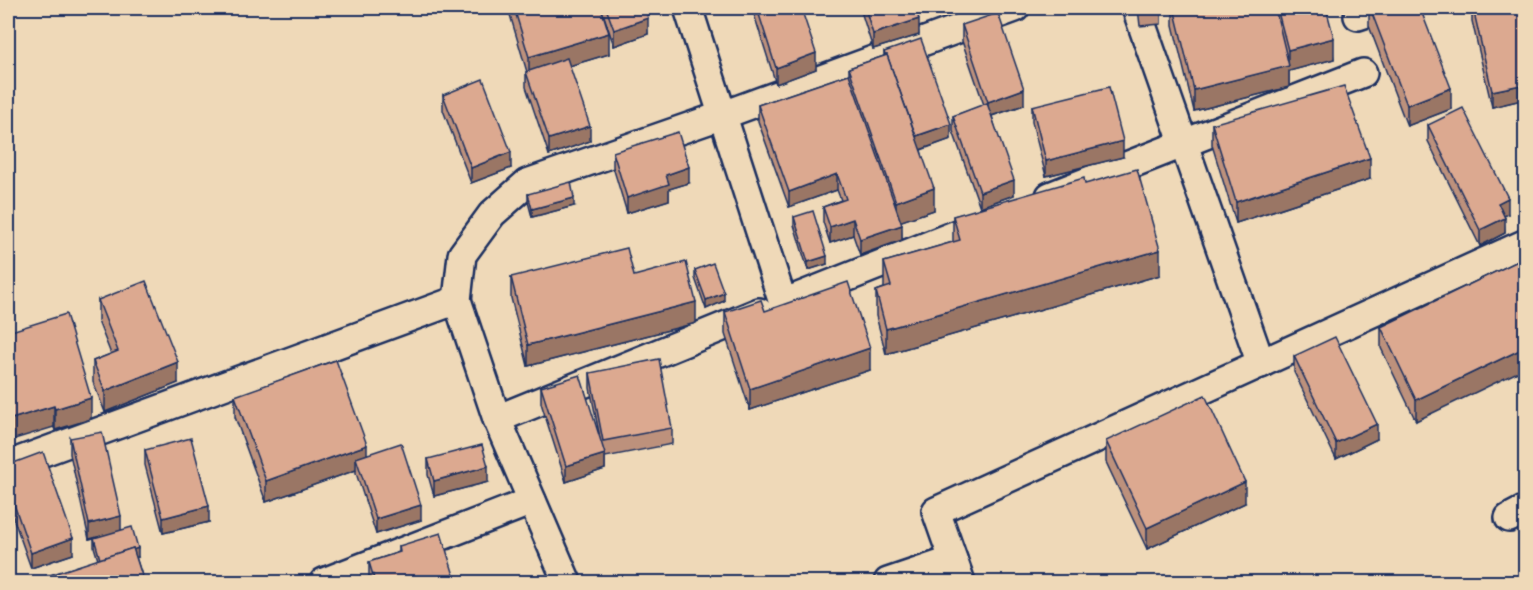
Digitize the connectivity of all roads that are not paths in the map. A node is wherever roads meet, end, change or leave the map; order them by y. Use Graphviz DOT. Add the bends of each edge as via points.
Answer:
graph roads {
  1 [pos="688,8"];
  2 [pos="1015,8"];
  3 [pos="1136,8"];
  4 [pos="1363,73"];
  5 [pos="723,115"];
  6 [pos="1183,143"];
  7 [pos="1526,243"];
  8 [pos="457,300"];
  9 [pos="783,303"];
  10 [pos="1261,364"];
  11 [pos="497,419"];
  12 [pos="8,465"];
  13 [pos="532,501"];
  14 [pos="957,571"];
  15 [pos="324,582"];
  16 [pos="567,582"];
  17 [pos="888,582"];
  1 -- 5 [label="street"];
  2 -- 5 [label="street"];
  3 -- 6 [label="street"];
  4 -- 6 [label="street"];
  5 -- 8 [label="street" via="527,183 492,214 462,255"];
  5 -- 9 [label="street"];
  6 -- 9 [label="street"];
  6 -- 10 [label="street"];
  7 -- 10 [label="street"];
  8 -- 11 [label="street"];
  8 -- 12 [label="street"];
  9 -- 11 [label="street"];
  10 -- 14 [label="street" via="936,511"];
  11 -- 13 [label="street"];
  13 -- 15 [label="street"];
  13 -- 16 [label="street"];
  14 -- 17 [label="street"];
}
